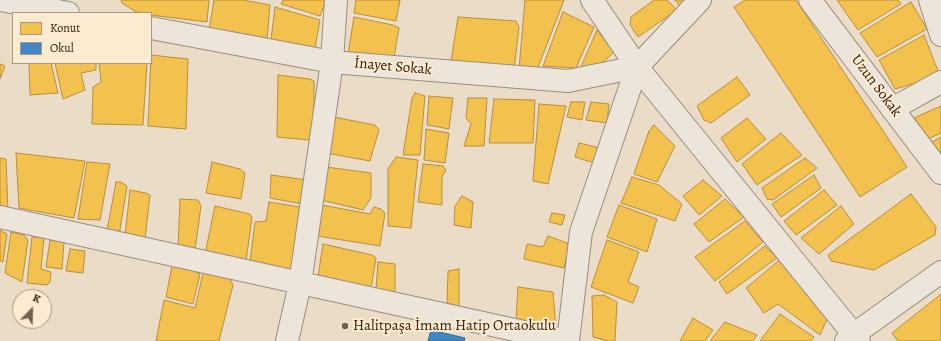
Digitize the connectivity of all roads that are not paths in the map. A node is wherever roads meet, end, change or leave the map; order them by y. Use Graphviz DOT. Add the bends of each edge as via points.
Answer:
graph roads {
  1 [pos="1,0"];
  2 [pos="336,0"];
  3 [pos="592,0"];
  4 [pos="700,0"];
  5 [pos="810,0"];
  6 [pos="930,0"];
  7 [pos="66,8"];
  8 [pos="152,28"];
  9 [pos="941,35"];
  10 [pos="332,62"];
  11 [pos="637,67"];
  12 [pos="941,82"];
  13 [pos="892,108"];
  14 [pos="941,173"];
  15 [pos="0,217"];
  16 [pos="941,272"];
  17 [pos="300,284"];
  18 [pos="853,339"];
  19 [pos="287,341"];
  20 [pos="565,341"];
  21 [pos="568,341"];
  1 -- 7 [label="street"];
  2 -- 10 [label="street"];
  3 -- 11 [label="street"];
  4 -- 11 [label="street"];
  5 -- 13 [label="street, Uzun Sokak"];
  6 -- 9 [label="street"];
  8 -- 10 [label="street, İnayet Sokak"];
  10 -- 11 [label="street, İnayet Sokak" via="568,81"];
  10 -- 17 [label="street"];
  11 -- 18 [label="street"];
  11 -- 21 [label="street" via="581,232"];
  12 -- 13 [label="street"];
  13 -- 14 [label="street, Uzun Sokak"];
  15 -- 17 [label="street"];
  16 -- 18 [label="street"];
  17 -- 19 [label="street"];
  17 -- 20 [label="street"];
}
